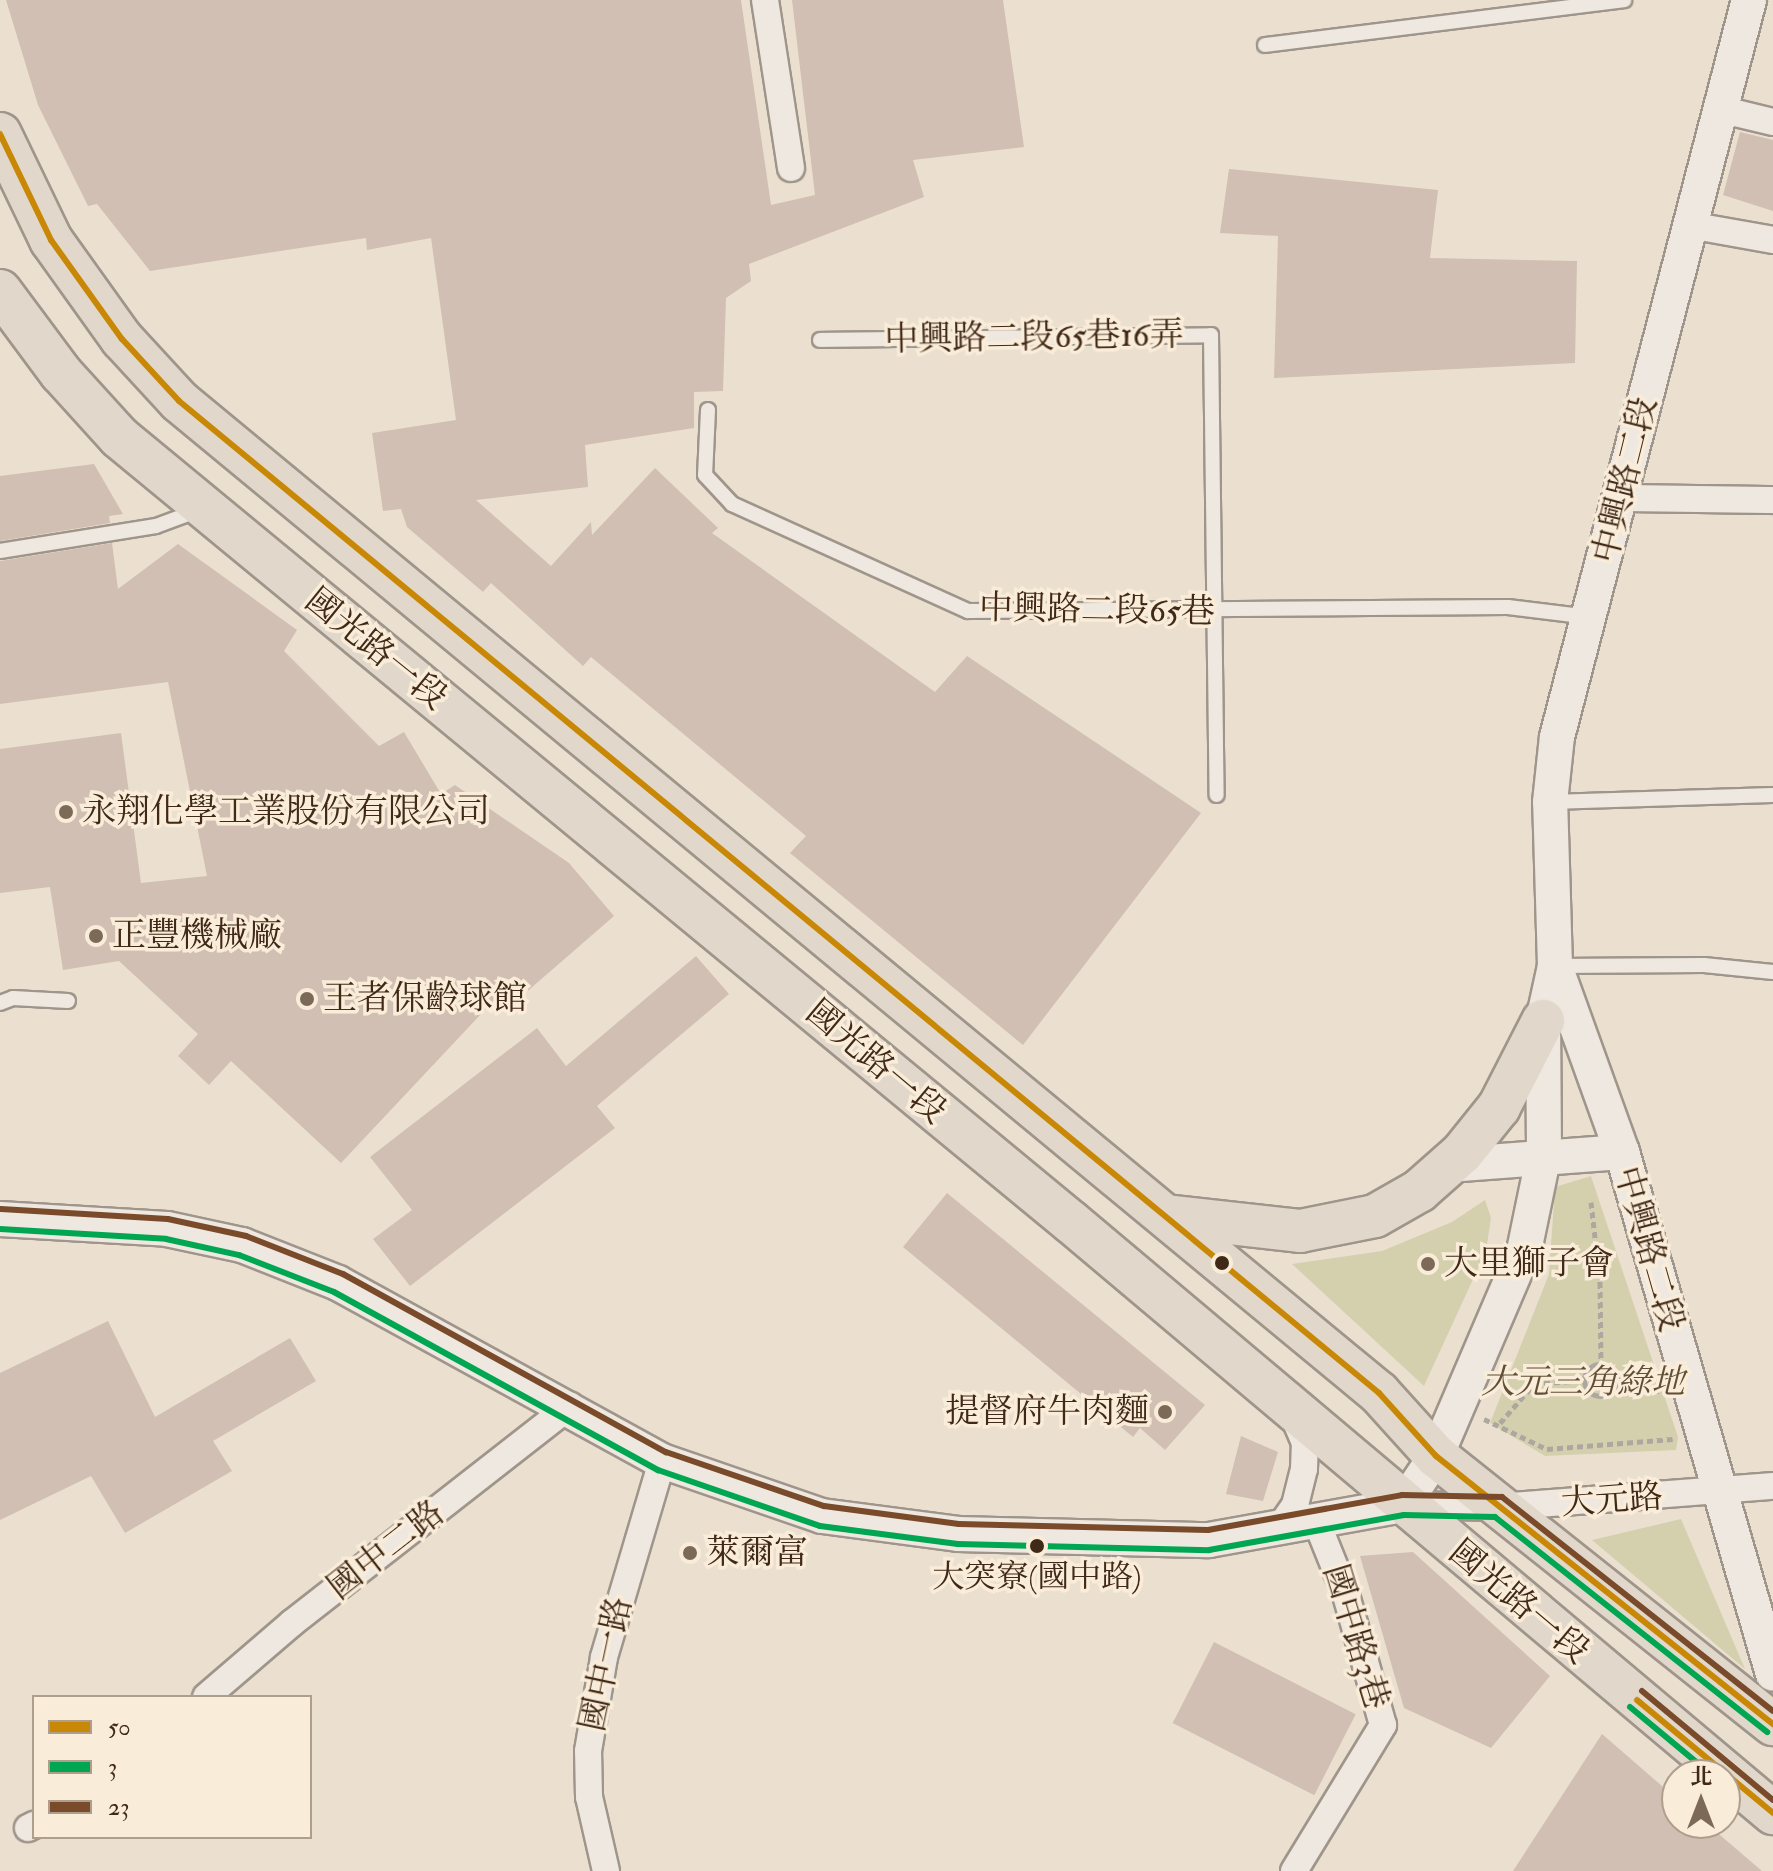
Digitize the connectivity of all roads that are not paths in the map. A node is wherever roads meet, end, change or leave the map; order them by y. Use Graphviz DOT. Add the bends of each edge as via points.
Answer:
graph roads {
  1 [pos="765,0"];
  2 [pos="1624,0"];
  3 [pos="1749,0"];
  4 [pos="1265,45"];
  5 [pos="1719,109"];
  6 [pos="1773,122"];
  7 [pos="0,134"];
  8 [pos="791,168"];
  9 [pos="1689,225"];
  10 [pos="1773,240"];
  11 [pos="0,291"];
  12 [pos="820,340"];
  13 [pos="708,410"];
  14 [pos="1621,498"];
  15 [pos="1773,500"];
  16 [pos="203,508"];
  17 [pos="0,551"];
  18 [pos="1218,612"];
  19 [pos="1590,617"];
  20 [pos="1217,795"];
  21 [pos="1773,795"];
  22 [pos="1550,802"];
  23 [pos="1555,966"];
  24 [pos="1773,972"];
  25 [pos="68,1001"];
  26 [pos="0,1003"];
  27 [pos="1543,1021"];
  28 [pos="1622,1152"];
  29 [pos="1544,1154"];
  30 [pos="1448,1165"];
  31 [pos="1164,1216"];
  32 [pos="0,1219"];
  33 [pos="570,1406"];
  34 [pos="1290,1410"];
  35 [pos="1436,1456"];
  36 [pos="662,1461"];
  37 [pos="1773,1486"];
  38 [pos="1717,1494"];
  39 [pos="1403,1505"];
  40 [pos="1499,1507"];
  41 [pos="1317,1523"];
  42 [pos="1277,1531"];
  43 [pos="1773,1674"];
  44 [pos="208,1695"];
  45 [pos="1773,1724"];
  46 [pos="1773,1813"];
  47 [pos="606,1871"];
  48 [pos="1294,1871"];
  1 -- 8 [label="street"];
  2 -- 4 [label="lane"];
  3 -- 5 [label="street, 中興路二段"];
  5 -- 6 [label="street"];
  5 -- 9 [label="street, 中興路二段"];
  7 -- 31 [label="main road, 國光路一段" via="51,240 122,339 179,401"];
  9 -- 10 [label="street"];
  9 -- 14 [label="street, 中興路二段"];
  11 -- 16 [label="main road, 國光路一段" via="61,373 119,437"];
  12 -- 18 [label="lane, 中興路二段65巷16弄" via="1211,335"];
  13 -- 18 [label="lane, 中興路二段65巷" via="705,475 732,504 968,611"];
  14 -- 15 [label="street"];
  14 -- 19 [label="street, 中興路二段"];
  16 -- 17 [label="lane" via="156,526"];
  16 -- 34 [label="main road, 國光路一段" via="1071,1222"];
  18 -- 19 [label="lane, 中興路二段65巷" via="1508,607"];
  18 -- 20 [label="lane"];
  19 -- 22 [label="street, 中興路二段" via="1557,737"];
  21 -- 22 [label="lane"];
  22 -- 23 [label="street, 中興路二段"];
  23 -- 24 [label="lane" via="1704,965"];
  23 -- 27 [label="street, 中興路二段"];
  23 -- 28 [label="street, 中興路二段"];
  25 -- 26 [label="lane" via="13,998"];
  27 -- 29 [label="street, 中興路二段"];
  27 -- 30 [label="main road" via="1499,1107"];
  28 -- 29 [label="street"];
  28 -- 38 [label="street, 中興路二段"];
  29 -- 30 [label="street"];
  29 -- 35 [label="street, 中興路二段" via="1524,1251"];
  30 -- 31 [label="main road" via="1419,1191 1375,1216 1339,1226 1300,1231"];
  31 -- 35 [label="main road, 國光路一段" via="1379,1393"];
  32 -- 33 [label="street" via="167,1229 242,1245 338,1283"];
  33 -- 36 [label="street"];
  33 -- 44 [label="street, 國中二路" via="292,1623"];
  34 -- 39 [label="main road, 國光路一段"];
  34 -- 42 [label="street" via="1305,1443 1304,1469 1295,1505"];
  35 -- 39 [label="street, 中興路二段"];
  35 -- 40 [label="main road, 國光路一段"];
  36 -- 42 [label="street" via="822,1516 897,1528 1103,1541 1209,1540"];
  36 -- 47 [label="street, 國中一路" via="604,1657 588,1751 589,1797"];
  37 -- 38 [label="street, 大元路"];
  38 -- 40 [label="street, 大元路"];
  38 -- 43 [label="street, 中興路二段"];
  39 -- 40 [label="street, 大元路"];
  39 -- 41 [label="street"];
  39 -- 46 [label="main road, 國光路一段"];
  40 -- 45 [label="main road, 國光路一段"];
  41 -- 42 [label="street"];
  41 -- 48 [label="street, 國中路3巷" via="1346,1595 1383,1725"];
}
